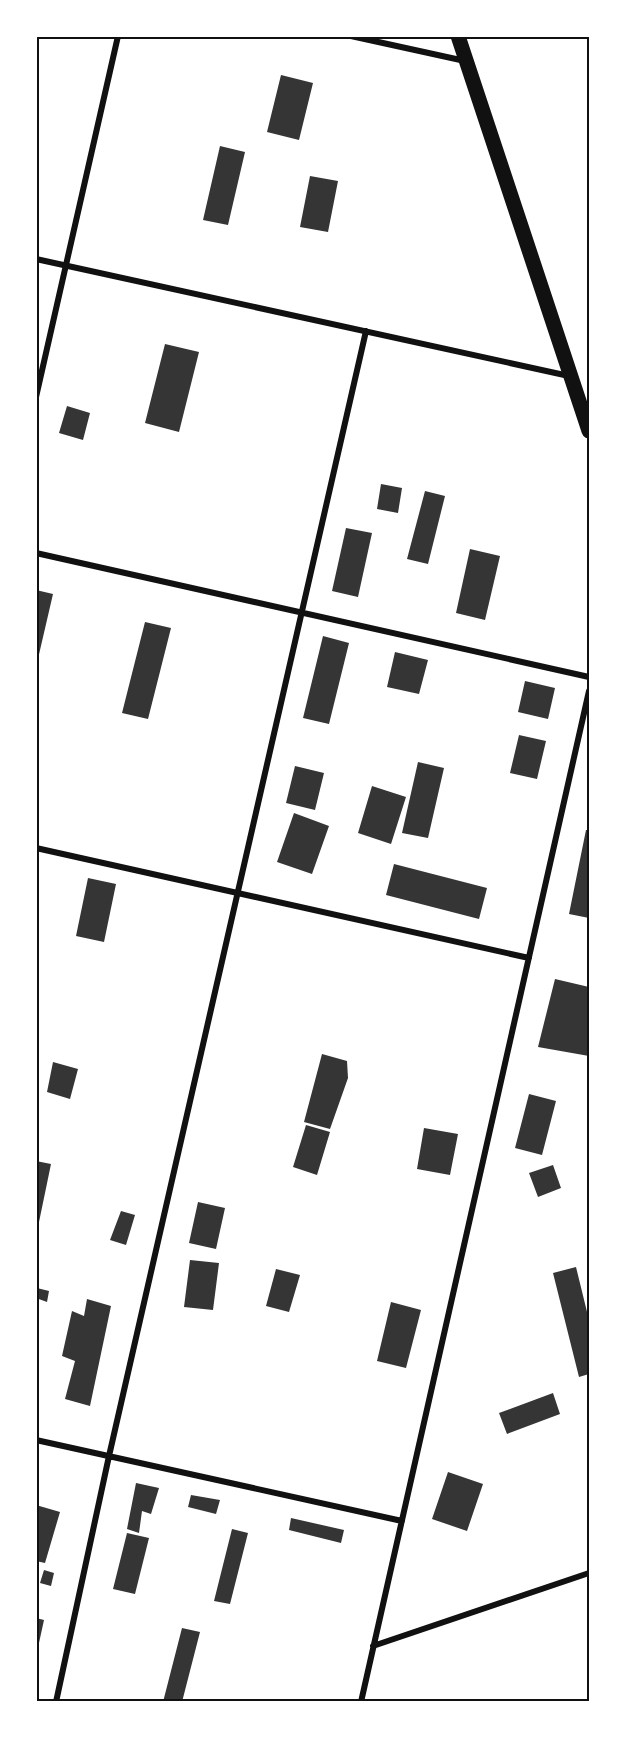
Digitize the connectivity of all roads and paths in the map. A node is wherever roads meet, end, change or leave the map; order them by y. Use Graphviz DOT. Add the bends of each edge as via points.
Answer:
graph roads {
  1 [pos="118,36"];
  2 [pos="351,36"];
  3 [pos="458,36"];
  4 [pos="466,62"];
  5 [pos="36,259"];
  6 [pos="66,266"];
  7 [pos="366,331"];
  8 [pos="571,376"];
  9 [pos="36,397"];
  10 [pos="589,431"];
  11 [pos="36,553"];
  12 [pos="301,613"];
  13 [pos="589,677"];
  14 [pos="589,691"];
  15 [pos="36,848"];
  16 [pos="237,893"];
  17 [pos="529,958"];
  18 [pos="36,1440"];
  19 [pos="109,1456"];
  20 [pos="402,1521"];
  21 [pos="589,1574"];
  22 [pos="374,1646"];
  23 [pos="56,1702"];
  24 [pos="361,1702"];
  1 -- 6 [label="street"];
  2 -- 4 [label="street"];
  3 -- 4 [label="main road"];
  4 -- 8 [label="main road"];
  5 -- 6 [label="street"];
  6 -- 7 [label="street"];
  6 -- 9 [label="street"];
  7 -- 8 [label="street"];
  7 -- 12 [label="street"];
  8 -- 10 [label="main road"];
  11 -- 12 [label="street"];
  12 -- 13 [label="street"];
  12 -- 16 [label="street"];
  14 -- 17 [label="street"];
  15 -- 16 [label="street"];
  16 -- 17 [label="street"];
  16 -- 19 [label="street"];
  17 -- 20 [label="street"];
  18 -- 19 [label="street"];
  19 -- 20 [label="street"];
  19 -- 23 [label="street"];
  20 -- 22 [label="street"];
  21 -- 22 [label="street"];
  22 -- 24 [label="street"];
}
